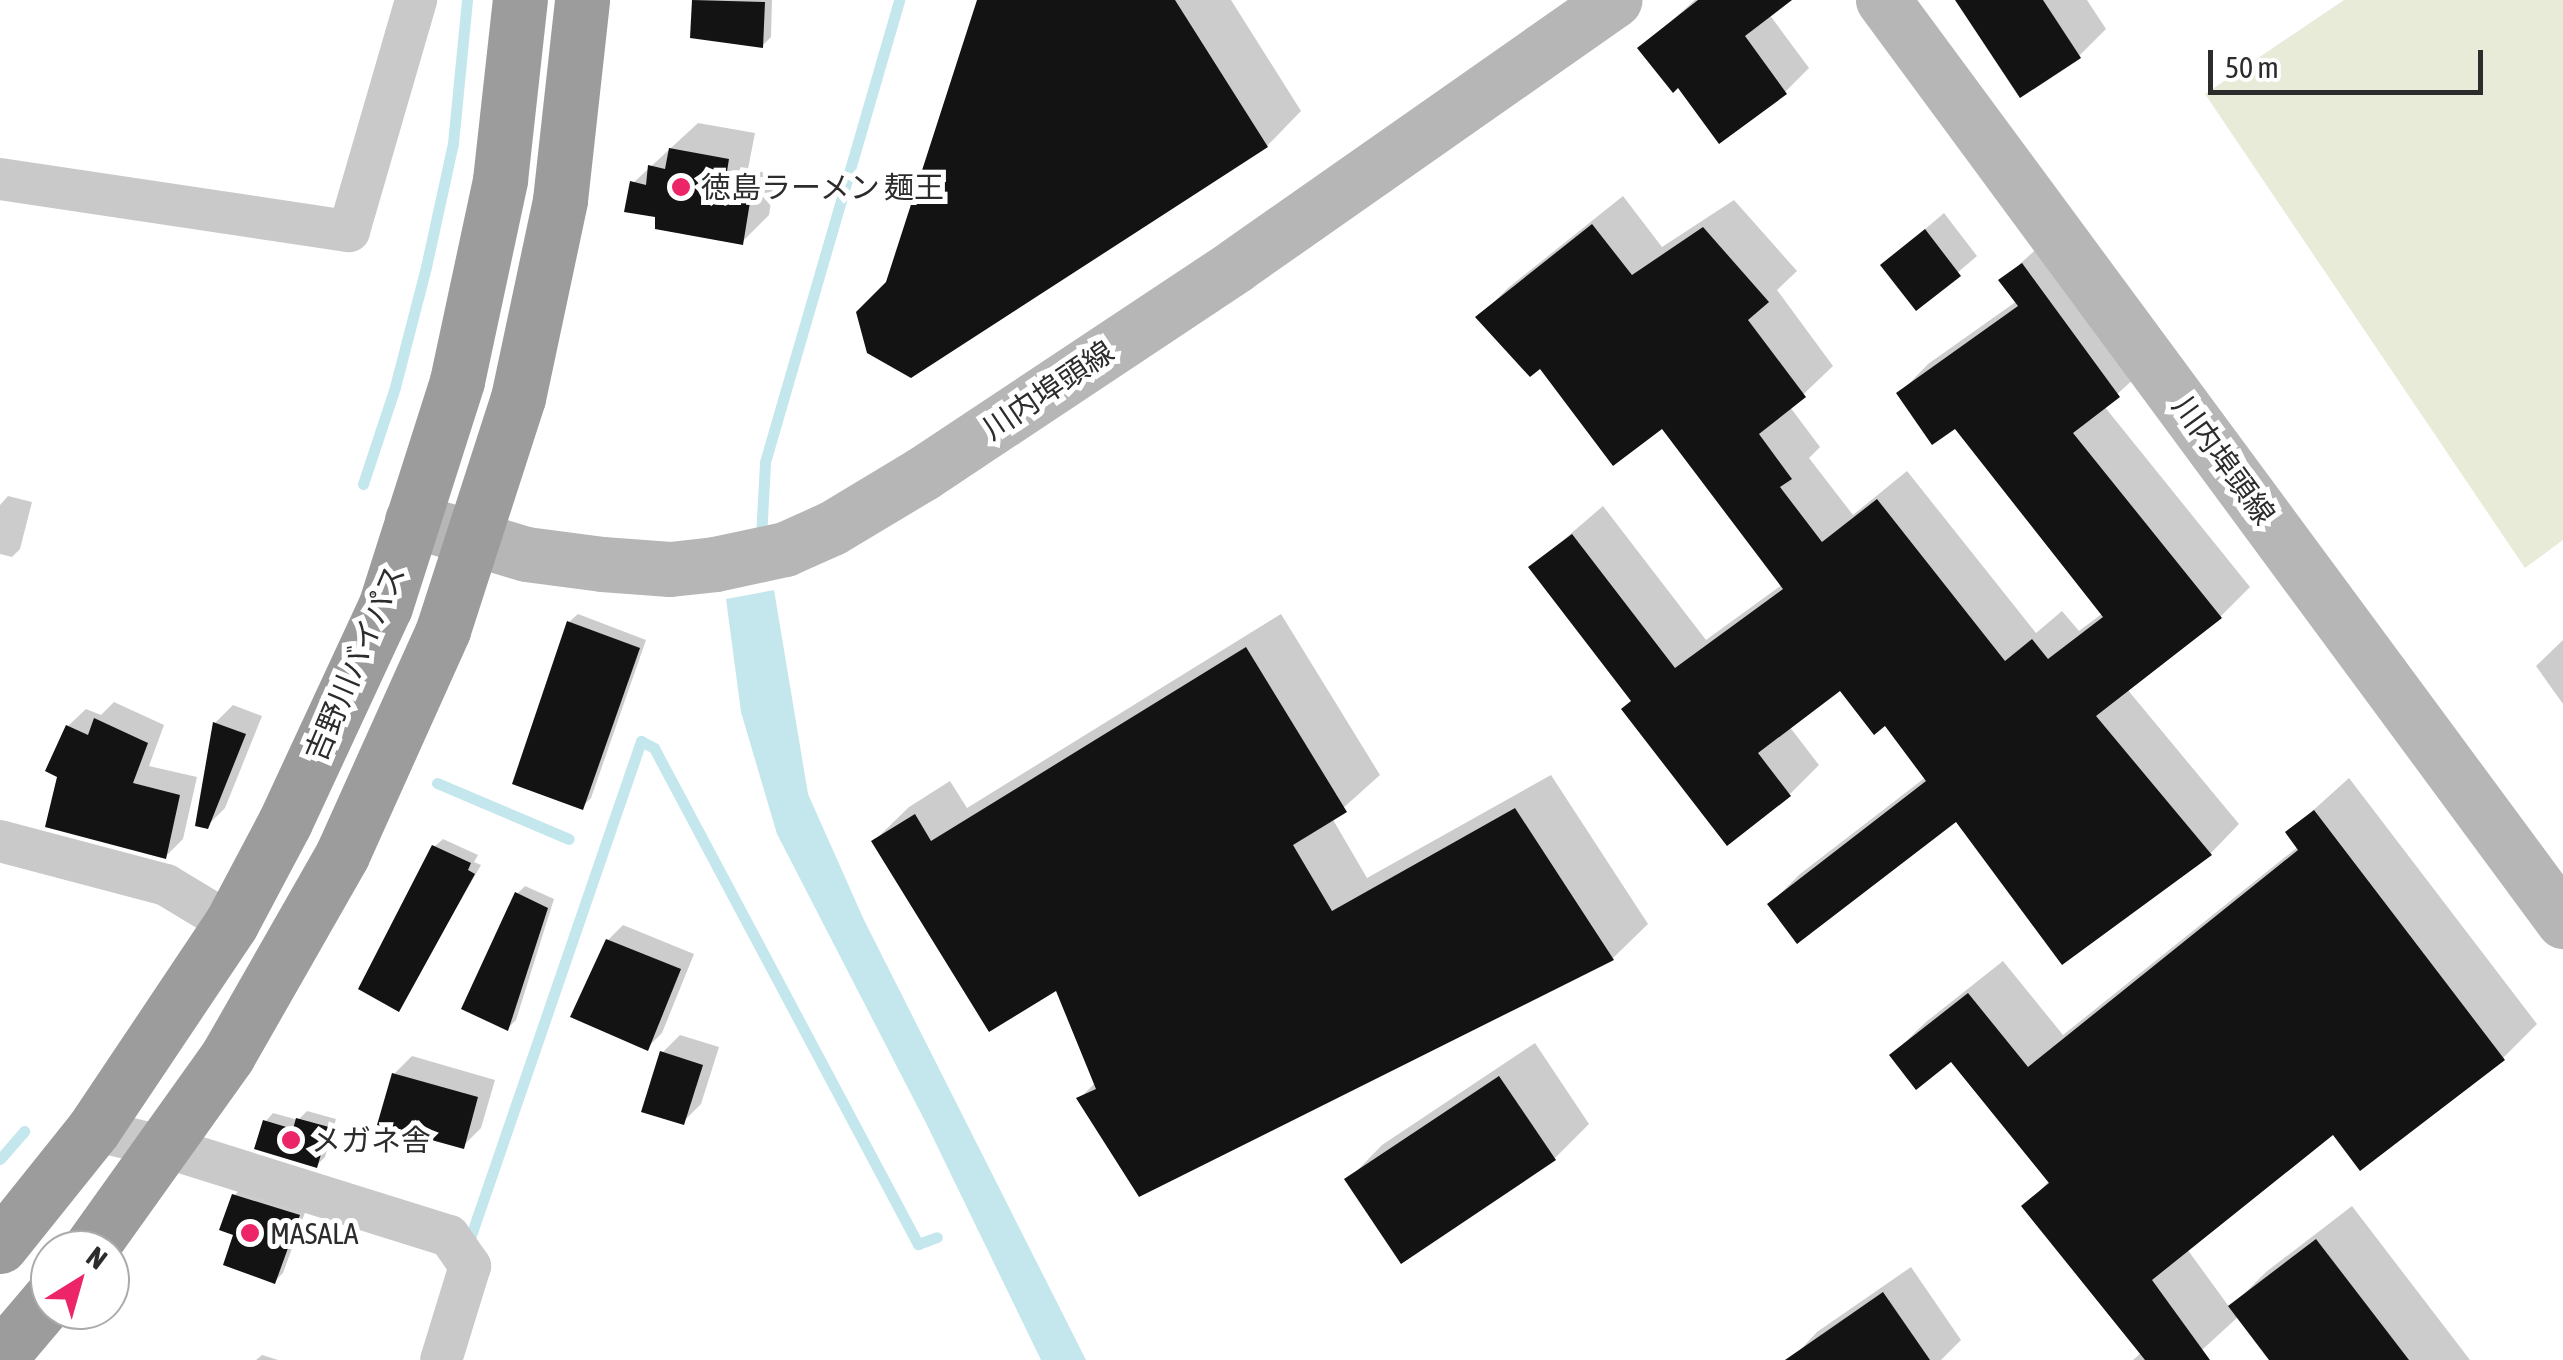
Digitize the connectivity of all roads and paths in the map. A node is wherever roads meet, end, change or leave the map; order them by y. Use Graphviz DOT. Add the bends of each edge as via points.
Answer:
graph roads {
  1 [pos="416,0"];
  2 [pos="520,0"];
  3 [pos="582,0"];
  4 [pos="1615,0"];
  5 [pos="1883,0"];
  6 [pos="0,179"];
  7 [pos="412,520"];
  8 [pos="476,541"];
  9 [pos="0,841"];
  10 [pos="2563,921"];
  11 [pos="231,924"];
  12 [pos="93,1130"];
  13 [pos="165,1147"];
  14 [pos="104,1230"];
  15 [pos="0,1246"];
  16 [pos="30,1322"];
  17 [pos="0,1357"];
  18 [pos="441,1360"];
  1 -- 6 [label="street" via="350,231"];
  2 -- 7 [label="highway, 吉野川バイパス" via="500,180 457,382"];
  3 -- 8 [label="highway" via="560,200 518,398"];
  4 -- 8 [label="main road, 川内埠頭線" via="1236,265 832,528 785,549 670,568 526,554"];
  5 -- 10 [label="main road, 川内埠頭線"];
  7 -- 8 [label="main road, 川内埠頭線"];
  7 -- 11 [label="highway, 吉野川バイパス" via="385,607"];
  8 -- 13 [label="highway" via="419,691 342,854 228,1055"];
  9 -- 11 [label="street" via="166,885"];
  11 -- 12 [label="highway, 吉野川バイパス"];
  12 -- 13 [label="street"];
  12 -- 15 [label="highway, 吉野川バイパス"];
  13 -- 14 [label="highway"];
  13 -- 18 [label="street" via="449,1236 470,1266"];
  16 -- 17 [label="highway"];
}
